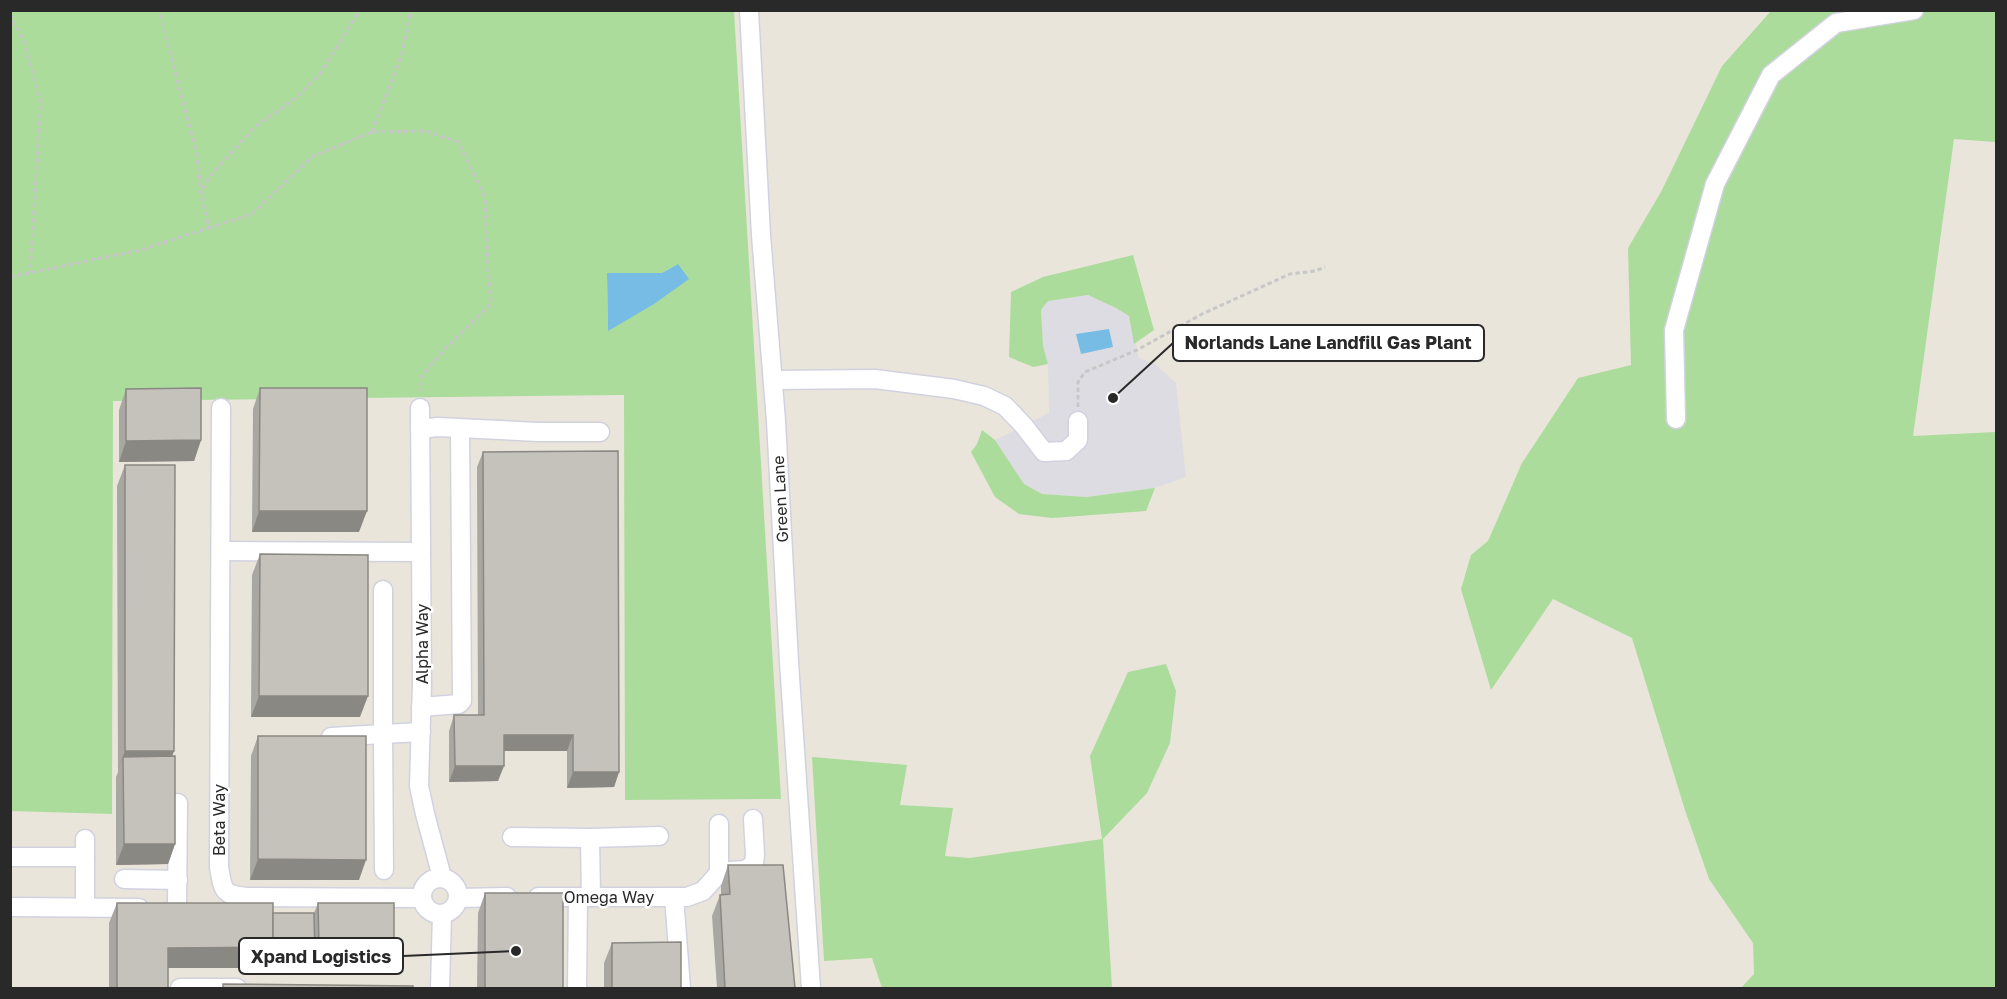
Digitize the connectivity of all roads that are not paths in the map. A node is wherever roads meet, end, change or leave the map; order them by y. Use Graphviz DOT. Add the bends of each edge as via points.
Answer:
graph roads {
  1 [pos="749,10"];
  2 [pos="1914,10"];
  3 [pos="773,380"];
  4 [pos="221,408"];
  5 [pos="420,408"];
  6 [pos="1676,418"];
  7 [pos="1078,421"];
  8 [pos="420,429"];
  9 [pos="460,429"];
  10 [pos="600,432"];
  11 [pos="221,551"];
  12 [pos="422,552"];
  13 [pos="383,590"];
  14 [pos="421,707"];
  15 [pos="421,732"];
  16 [pos="383,734"];
  17 [pos="318,737"];
  18 [pos="178,803"];
  19 [pos="753,819"];
  20 [pos="719,824"];
  21 [pos="659,836"];
  22 [pos="512,837"];
  23 [pos="590,838"];
  24 [pos="12,857"];
  25 [pos="384,870"];
  26 [pos="719,873"];
  27 [pos="442,878"];
  28 [pos="124,879"];
  29 [pos="178,880"];
  30 [pos="231,896"];
  31 [pos="585,897"];
  32 [pos="680,897"];
  33 [pos="422,898"];
  34 [pos="458,898"];
  35 [pos="213,906"];
  36 [pos="11,907"];
  37 [pos="85,907"];
  38 [pos="442,914"];
  39 [pos="180,988"];
  40 [pos="237,988"];
  41 [pos="440,988"];
  42 [pos="577,988"];
  43 [pos="681,988"];
  44 [pos="811,988"];
  1 -- 3 [label="street, Green Lane"];
  2 -- 6 [label="street" via="1836,23 1771,75 1714,184 1674,330"];
  3 -- 7 [label="street" via="875,380 954,388 1005,406 1044,452 1066,451 1078,440"];
  3 -- 44 [label="street, Green Lane"];
  4 -- 11 [label="street, Beta Way"];
  5 -- 8 [label="street, Alpha Way"];
  8 -- 9 [label="street"];
  8 -- 12 [label="street, Alpha Way"];
  9 -- 10 [label="street"];
  9 -- 14 [label="street" via="462,701"];
  11 -- 12 [label="street"];
  11 -- 30 [label="street, Beta Way" via="219,867"];
  12 -- 14 [label="street, Alpha Way"];
  13 -- 16 [label="street"];
  14 -- 15 [label="street, Alpha Way"];
  15 -- 16 [label="street"];
  15 -- 27 [label="street, Alpha Way" via="419,786"];
  16 -- 17 [label="street"];
  16 -- 25 [label="street"];
  18 -- 29 [label="street"];
  19 -- 26 [label="street" via="754,864 745,870"];
  20 -- 26 [label="street"];
  21 -- 23 [label="street"];
  22 -- 23 [label="street"];
  23 -- 31 [label="street"];
  24 -- 37 [label="street" via="85,848"];
  26 -- 32 [label="street" via="703,891"];
  27 -- 33 [label="street" via="424,886"];
  27 -- 34 [label="street" via="455,885"];
  28 -- 29 [label="street"];
  29 -- 37 [label="street" via="185,908"];
  30 -- 33 [label="street"];
  30 -- 35 [label="street"];
  31 -- 32 [label="street, Omega Way"];
  31 -- 34 [label="street, Omega Way"];
  31 -- 42 [label="street"];
  32 -- 43 [label="street"];
  33 -- 38 [label="street" via="431,912"];
  34 -- 38 [label="street" via="452,910"];
  36 -- 37 [label="street"];
  38 -- 41 [label="street"];
  39 -- 40 [label="street"];
}
